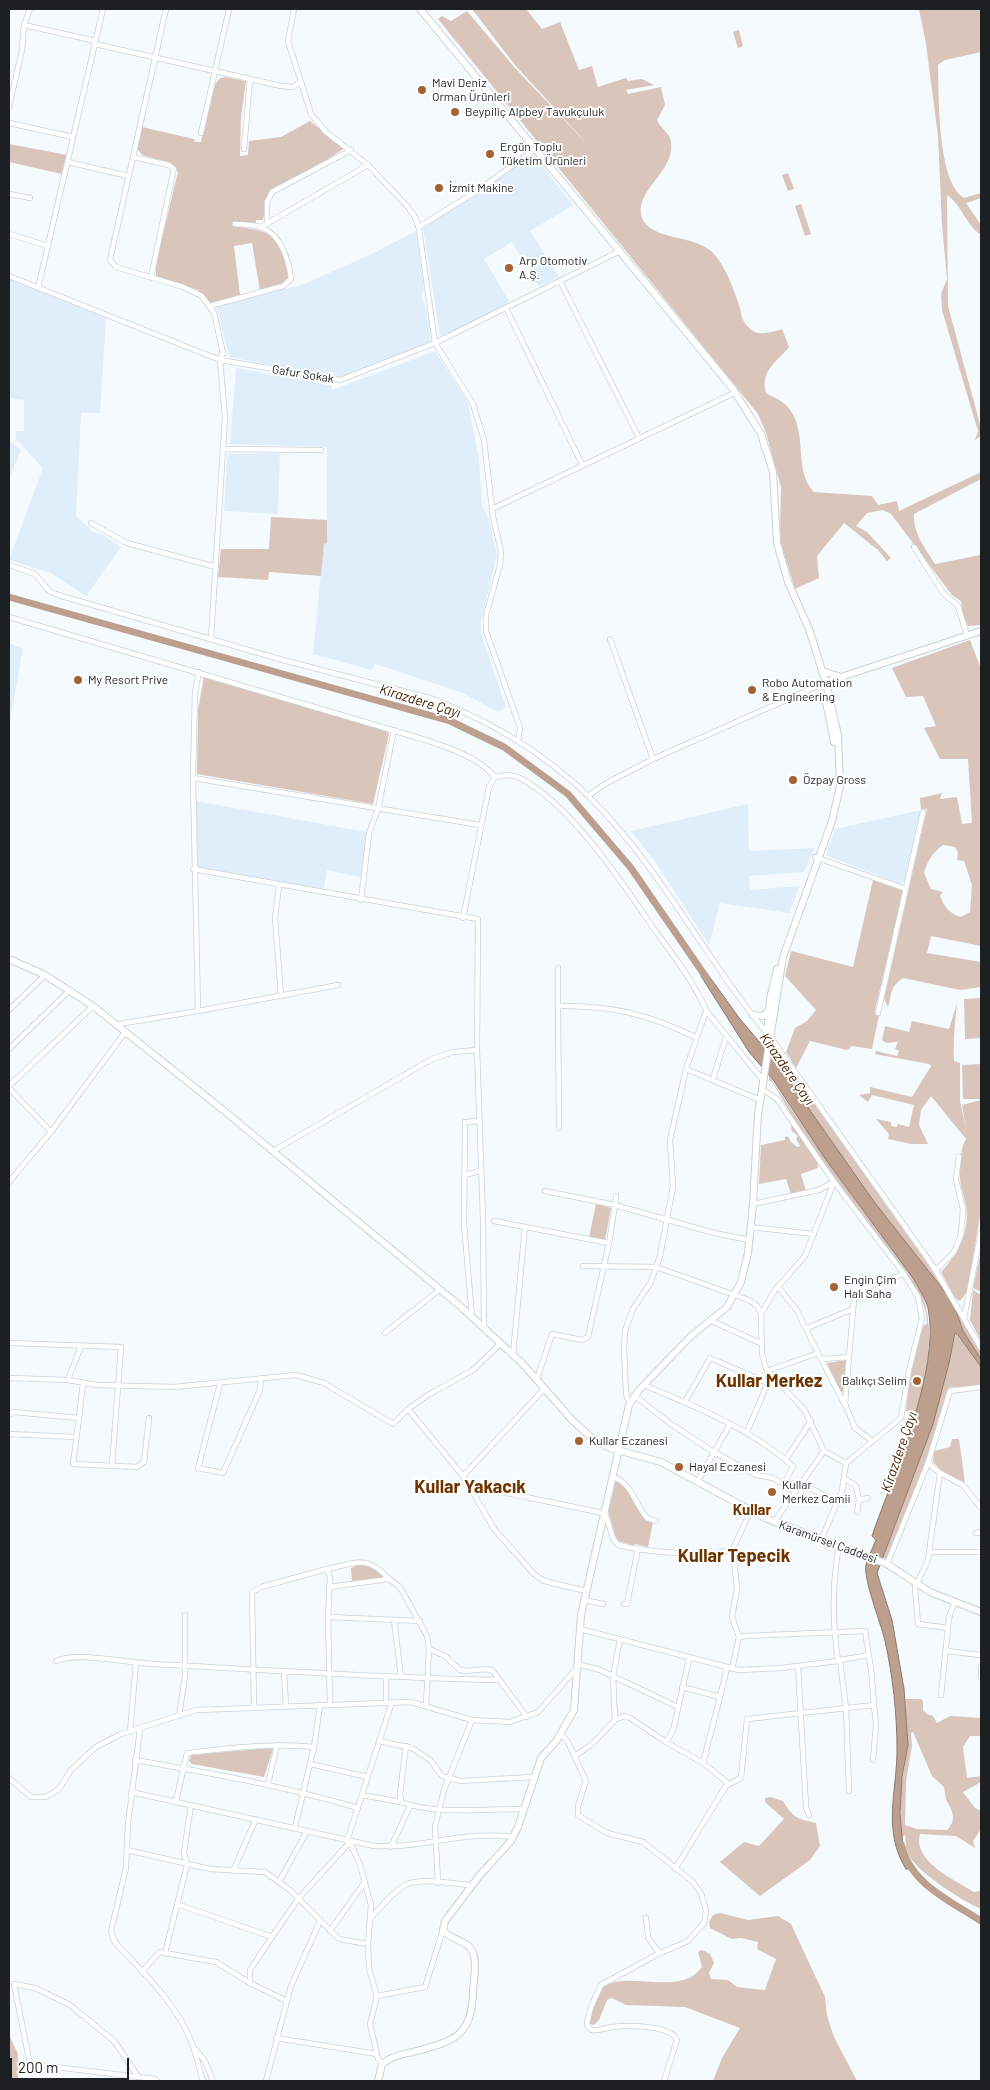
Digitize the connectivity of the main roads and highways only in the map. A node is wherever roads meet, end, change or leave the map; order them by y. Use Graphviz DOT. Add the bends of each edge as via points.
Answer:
graph roads {
  1 [pos="416,9"];
  2 [pos="420,9"];
  3 [pos="981,631"];
  4 [pos="822,671"];
  5 [pos="843,677"];
  6 [pos="824,683"];
  7 [pos="829,697"];
  8 [pos="816,858"];
  9 [pos="9,958"];
  10 [pos="769,1010"];
  11 [pos="753,1016"];
  12 [pos="769,1039"];
  13 [pos="618,1450"];
  14 [pos="981,1612"];
  15 [pos="378,2081"];
  1 -- 6 [label="main road" via="732,394 758,436 769,473 773,544 778,564"];
  2 -- 4 [label="main road" via="526,134 747,410 761,434 773,472 777,543 782,563 809,628"];
  3 -- 5 [label="main road"];
  4 -- 5 [label="main road"];
  4 -- 6 [label="main road"];
  5 -- 6 [label="main road"];
  5 -- 7 [label="main road" via="833,686"];
  6 -- 7 [label="main road"];
  6 -- 8 [label="main road" via="837,776 832,811"];
  7 -- 8 [label="main road" via="838,735 840,781 835,810"];
  8 -- 10 [label="main road" via="785,936"];
  8 -- 12 [label="main road" via="786,946"];
  9 -- 13 [label="main road, Karamürsel Caddesi" via="70,990 118,1024 472,1317 513,1354 584,1432 598,1443"];
  10 -- 11 [label="main road" via="763,1016"];
  10 -- 12 [label="main road"];
  12 -- 13 [label="main road" via="760,1100 745,1271 727,1307 691,1336 633,1399"];
  13 -- 14 [label="main road, Karamürsel Caddesi" via="649,1458 774,1522 887,1564 954,1603"];
  13 -- 15 [label="main road" via="584,1600 576,1706 561,1734 541,1758 513,1838 445,1921 443,1930 446,1934 469,1946 474,1953 470,2022 453,2038 395,2055 382,2064"];
}
